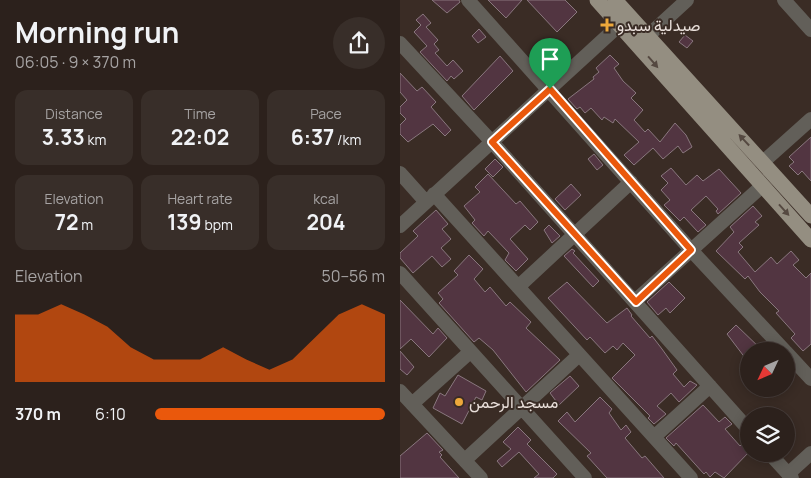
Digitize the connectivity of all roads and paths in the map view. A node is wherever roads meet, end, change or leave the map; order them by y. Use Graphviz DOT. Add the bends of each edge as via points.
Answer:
graph roads {
  1 [pos="468,0"];
  2 [pos="597,0"];
  3 [pos="615,0"];
  4 [pos="687,0"];
  5 [pos="784,0"];
  6 [pos="625,21"];
  7 [pos="811,30"];
  8 [pos="643,40"];
  9 [pos="400,43"];
  10 [pos="550,89"];
  11 [pos="811,119"];
  12 [pos="492,142"];
  13 [pos="763,162"];
  14 [pos="400,173"];
  15 [pos="631,182"];
  16 [pos="762,186"];
  17 [pos="430,198"];
  18 [pos="811,216"];
  19 [pos="400,226"];
  20 [pos="574,235"];
  21 [pos="811,240"];
  22 [pos="691,250"];
  23 [pos="400,273"];
  24 [pos="518,287"];
  25 [pos="636,302"];
  26 [pos="777,342"];
  27 [pos="470,352"];
  28 [pos="579,355"];
  29 [pos="795,362"];
  30 [pos="811,379"];
  31 [pos="710,386"];
  32 [pos="400,391"];
  33 [pos="412,404"];
  34 [pos="520,408"];
  35 [pos="740,420"];
  36 [pos="654,437"];
  37 [pos="811,453"];
  38 [pos="465,460"];
  39 [pos="777,462"];
  40 [pos="790,476"];
  41 [pos="481,478"];
  42 [pos="585,478"];
  43 [pos="691,478"];
  1 -- 10 [label="street"];
  2 -- 6 [label="main road"];
  3 -- 6 [label="main road"];
  4 -- 8 [label="street"];
  5 -- 7 [label="street"];
  6 -- 8 [label="main road"];
  6 -- 10 [label="street"];
  13 -- 8 [label="main road, one-way"];
  8 -- 16 [label="main road, one-way"];
  9 -- 12 [label="street"];
  10 -- 12 [label="street"];
  10 -- 15 [label="street"];
  11 -- 13 [label="street"];
  12 -- 17 [label="street"];
  12 -- 20 [label="street"];
  13 -- 18 [label="main road"];
  14 -- 17 [label="street"];
  15 -- 20 [label="street"];
  15 -- 22 [label="street"];
  16 -- 21 [label="main road, one-way"];
  16 -- 22 [label="street"];
  17 -- 19 [label="street"];
  17 -- 24 [label="street"];
  20 -- 24 [label="street"];
  20 -- 25 [label="street"];
  22 -- 25 [label="street"];
  22 -- 26 [label="street"];
  23 -- 27 [label="street"];
  24 -- 28 [label="street"];
  25 -- 31 [label="street"];
  27 -- 33 [label="street"];
  27 -- 34 [label="street"];
  28 -- 34 [label="street"];
  28 -- 36 [label="street"];
  29 -- 30 [label="street"];
  31 -- 35 [label="street"];
  31 -- 36 [label="street"];
  32 -- 33 [label="street"];
  33 -- 38 [label="street"];
  34 -- 38 [label="street"];
  34 -- 42 [label="street"];
  36 -- 43 [label="street"];
  37 -- 40 [label="street"];
  38 -- 41 [label="street"];
  39 -- 40 [label="street"];
}
